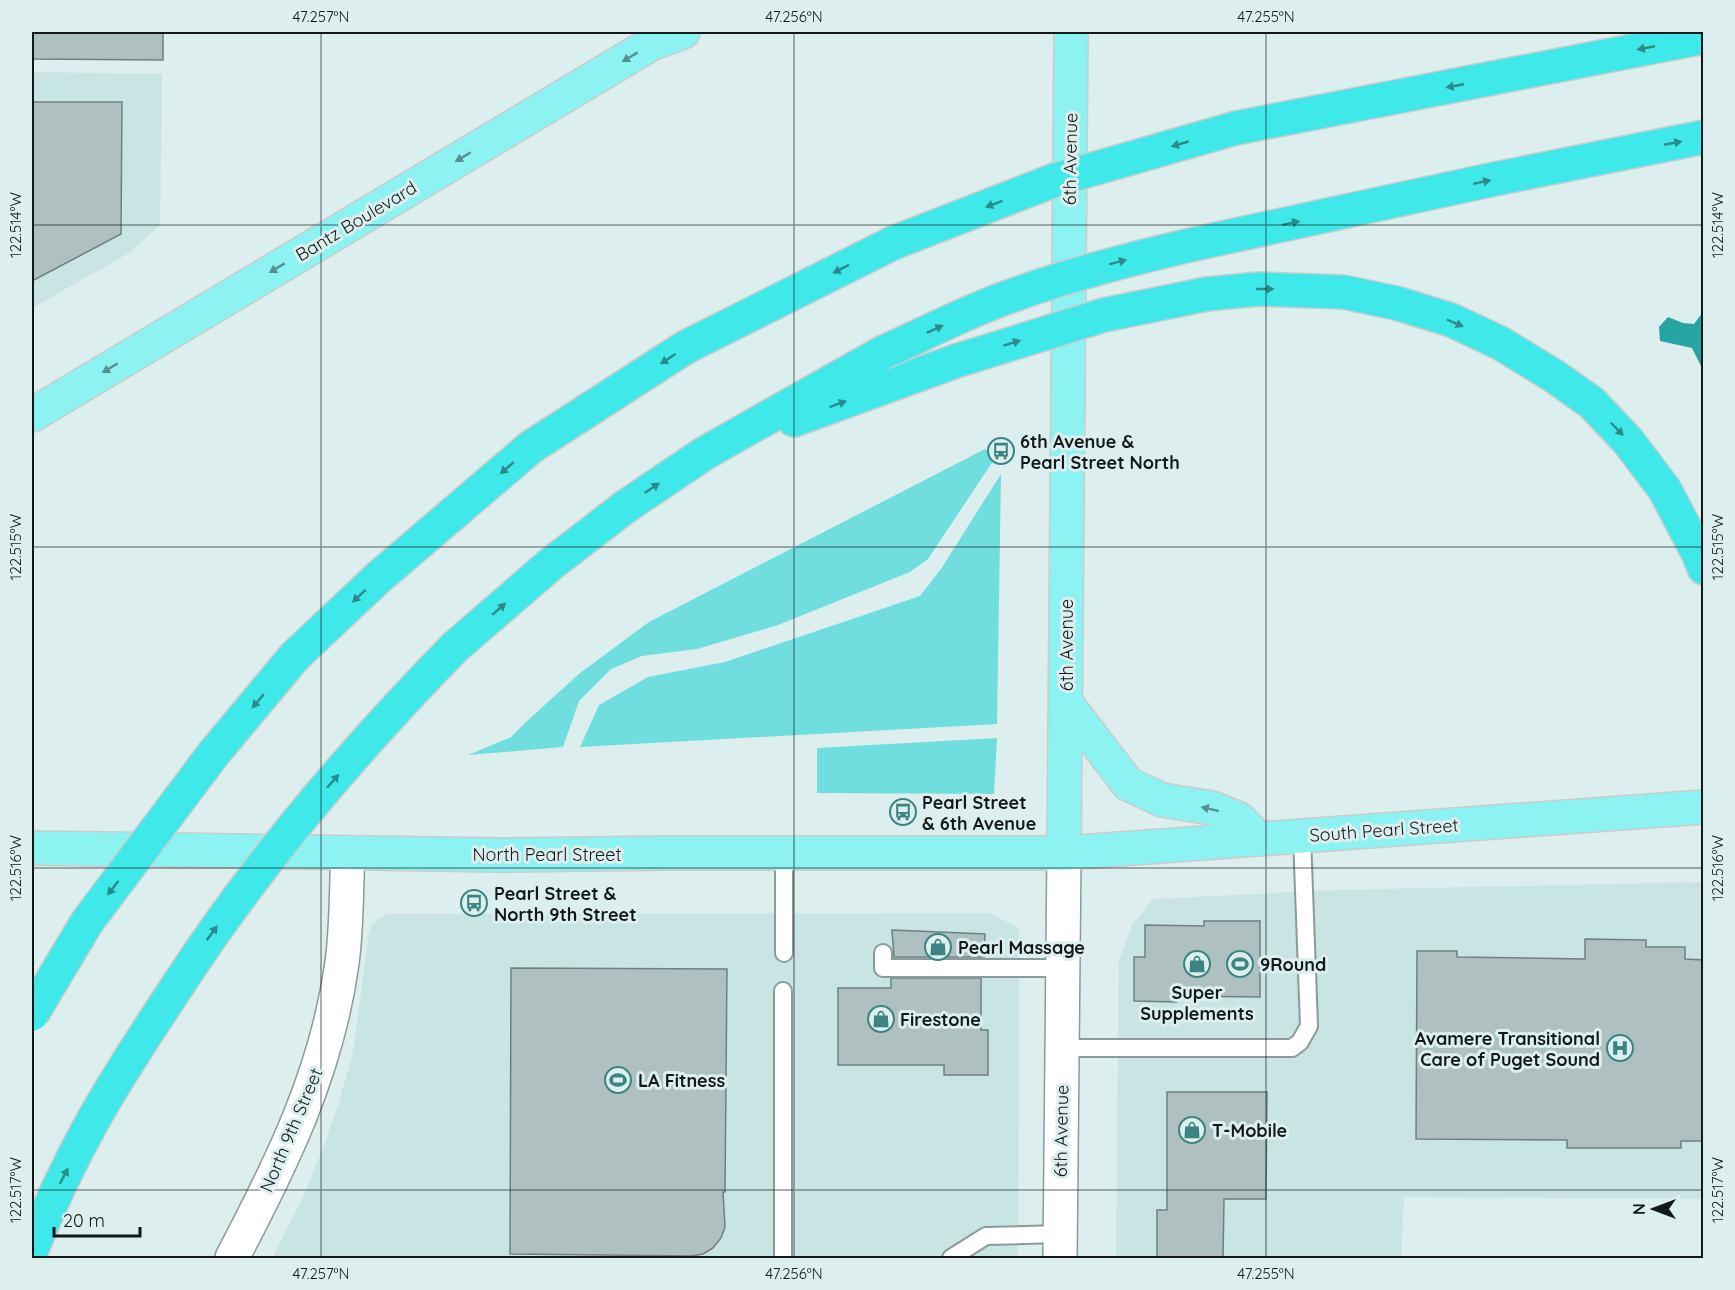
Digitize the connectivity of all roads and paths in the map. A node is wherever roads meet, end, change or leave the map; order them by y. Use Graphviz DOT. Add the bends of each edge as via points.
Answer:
graph roads {
  1 [pos="682,32"];
  2 [pos="1071,32"];
  3 [pos="1704,37"];
  4 [pos="1704,137"];
  5 [pos="32,415"];
  6 [pos="705,453"];
  7 [pos="1704,568"];
  8 [pos="1066,703"];
  9 [pos="1704,807"];
  10 [pos="1302,836"];
  11 [pos="1258,838"];
  12 [pos="32,848"];
  13 [pos="348,853"];
  14 [pos="784,853"];
  15 [pos="1064,853"];
  16 [pos="784,953"];
  17 [pos="883,953"];
  18 [pos="1063,968"];
  19 [pos="783,991"];
  20 [pos="32,1014"];
  21 [pos="1062,1048"];
  22 [pos="1060,1246"];
  23 [pos="32,1249"];
  24 [pos="234,1258"];
  25 [pos="783,1258"];
  26 [pos="951,1258"];
  1 -- 5 [label="main road, Bantz Boulevard, one-way" via="651,44"];
  2 -- 8 [label="main road, 6th Avenue"];
  3 -- 20 [label="highway, one-way, bridge" via="1236,128 1056,180 893,243 686,347 531,447 379,577 296,656 214,753 87,922"];
  6 -- 4 [label="highway, one-way, bridge" via="882,354 1009,296 1098,267 1478,182"];
  6 -- 7 [label="highway, one-way, bridge" via="956,361 1104,315 1207,294 1259,289 1343,292 1440,317 1500,343 1592,403 1665,489"];
  23 -- 6 [label="highway, one-way, bridge" via="91,1123 210,936 287,834 400,703 455,647 625,507"];
  11 -- 8 [label="main road, one-way" via="1239,819 1212,808 1162,800 1128,784"];
  8 -- 15 [label="main road, 6th Avenue"];
  9 -- 10 [label="main road, South Pearl Street"];
  10 -- 11 [label="main road, South Pearl Street"];
  10 -- 21 [label="lane" via="1309,1026 1300,1042 1292,1048"];
  11 -- 15 [label="main road, South Pearl Street"];
  12 -- 13 [label="main road, North Pearl Street"];
  13 -- 14 [label="main road, North Pearl Street"];
  13 -- 24 [label="street, North 9th Street" via="342,962 324,1049 296,1129"];
  14 -- 15 [label="main road, North Pearl Street"];
  14 -- 16 [label="lane"];
  15 -- 18 [label="street, 6th Avenue"];
  17 -- 18 [label="lane" via="883,968"];
  18 -- 21 [label="street, 6th Avenue"];
  19 -- 25 [label="lane"];
  21 -- 22 [label="street, 6th Avenue"];
  22 -- 26 [label="lane" via="986,1236"];
}
